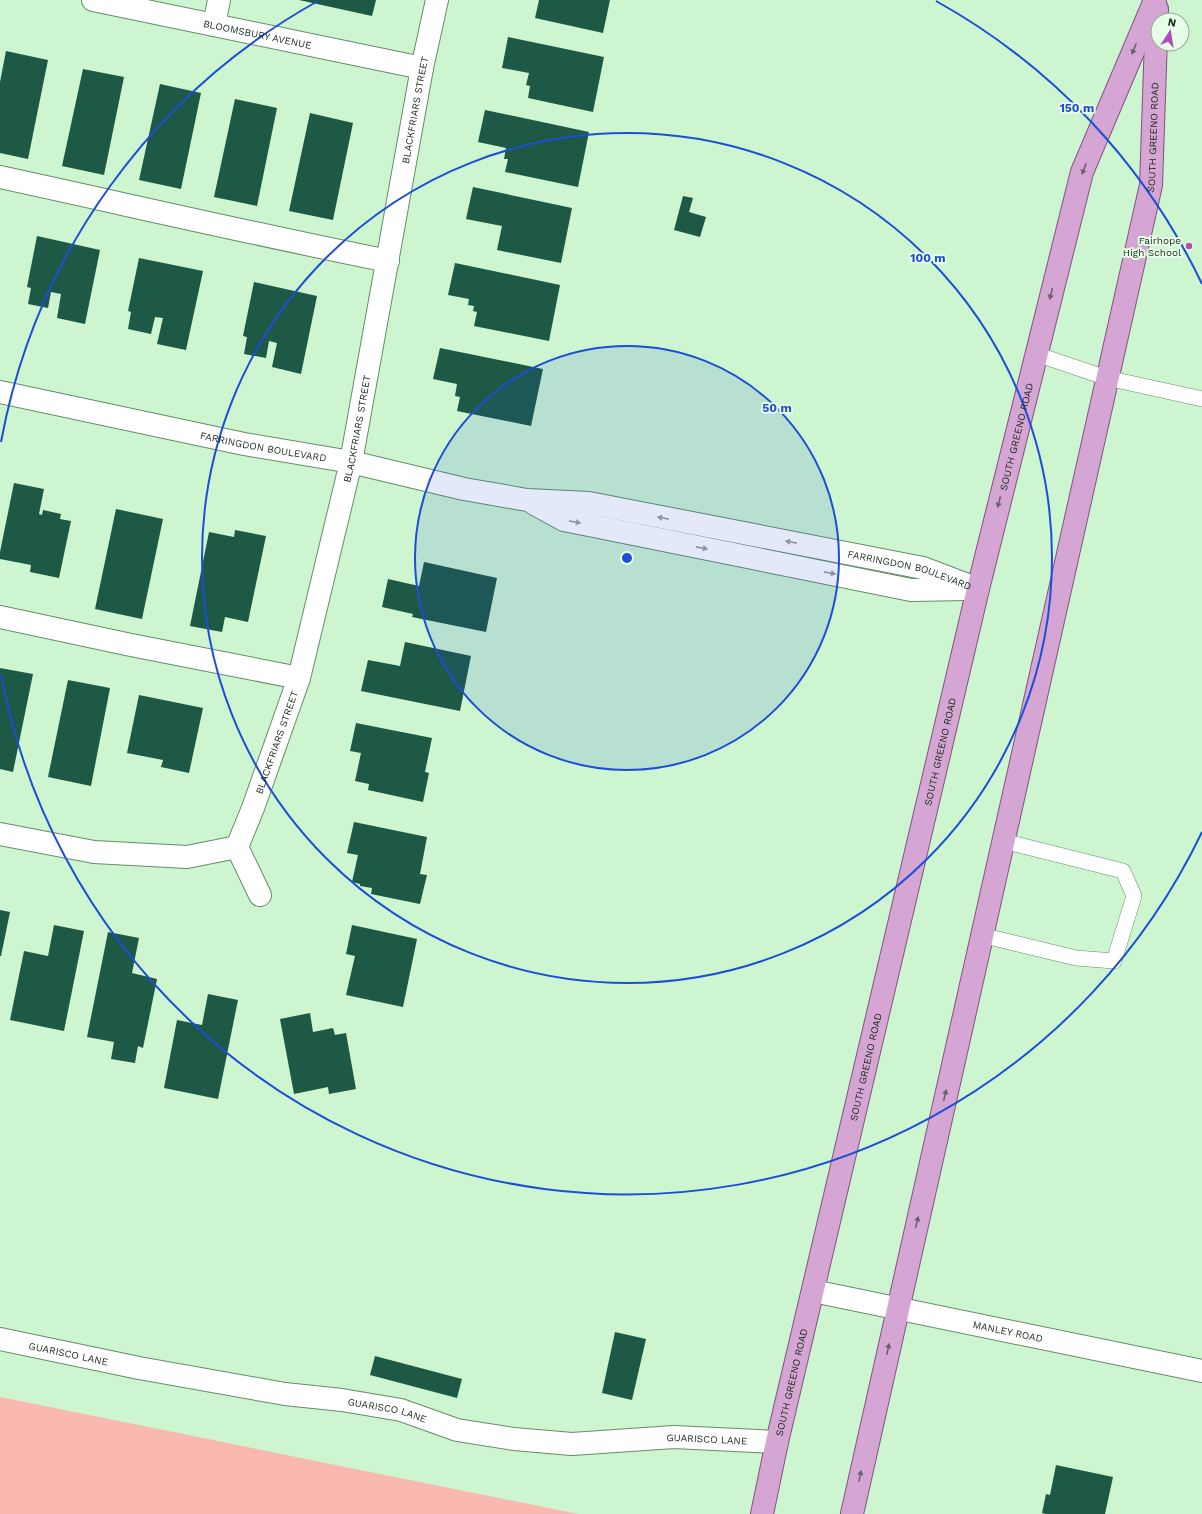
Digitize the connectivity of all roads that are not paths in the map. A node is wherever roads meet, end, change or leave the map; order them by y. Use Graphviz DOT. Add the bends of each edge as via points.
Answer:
graph roads {
  1 [pos="93,0"];
  2 [pos="219,0"];
  3 [pos="437,0"];
  4 [pos="1156,0"];
  5 [pos="214,25"];
  6 [pos="422,68"];
  7 [pos="0,177"];
  8 [pos="388,261"];
  9 [pos="1036,354"];
  10 [pos="1107,378"];
  11 [pos="0,392"];
  12 [pos="1202,399"];
  13 [pos="351,462"];
  14 [pos="978,589"];
  15 [pos="0,617"];
  16 [pos="299,678"];
  17 [pos="0,834"];
  18 [pos="1003,841"];
  19 [pos="237,846"];
  20 [pos="260,895"];
  21 [pos="981,935"];
  22 [pos="813,1291"];
  23 [pos="897,1308"];
  24 [pos="0,1339"];
  25 [pos="1202,1371"];
  26 [pos="777,1442"];
  27 [pos="762,1514"];
  28 [pos="852,1514"];
  1 -- 5 [label="street, BLOOMSBURY AVENUE"];
  2 -- 5 [label="street"];
  3 -- 6 [label="street, BLACKFRIARS STREET"];
  4 -- 9 [label="main road, SOUTH GREENO ROAD, one-way" via="1082,172"];
  4 -- 10 [label="main road, SOUTH GREENO ROAD" via="1151,185"];
  5 -- 6 [label="street, BLOOMSBURY AVENUE"];
  6 -- 8 [label="street, BLACKFRIARS STREET"];
  7 -- 8 [label="street"];
  8 -- 13 [label="street, BLACKFRIARS STREET"];
  9 -- 10 [label="lane"];
  9 -- 14 [label="main road, SOUTH GREENO ROAD, one-way"];
  10 -- 12 [label="lane"];
  10 -- 18 [label="main road, SOUTH GREENO ROAD"];
  11 -- 13 [label="street, FARRINGDON BOULEVARD" via="244,444"];
  13 -- 14 [label="street, FARRINGDON BOULEVARD" via="464,489 527,500 564,520 911,590"];
  13 -- 16 [label="street, BLACKFRIARS STREET"];
  14 -- 22 [label="main road, SOUTH GREENO ROAD"];
  15 -- 16 [label="street"];
  16 -- 19 [label="street, BLACKFRIARS STREET"];
  17 -- 19 [label="street" via="94,852 187,856"];
  18 -- 21 [label="main road, SOUTH GREENO ROAD"];
  18 -- 21 [label="lane" via="1122,871 1134,896 1114,961 1076,958"];
  19 -- 20 [label="street"];
  23 -- 21 [label="main road, SOUTH GREENO ROAD, one-way"];
  22 -- 23 [label="street, MANLEY ROAD"];
  22 -- 26 [label="main road, SOUTH GREENO ROAD"];
  23 -- 25 [label="street, MANLEY ROAD"];
  28 -- 23 [label="main road, SOUTH GREENO ROAD, one-way"];
  24 -- 26 [label="street, GUARISCO LANE" via="139,1368 285,1394 401,1410 456,1430 514,1439 572,1444 674,1437"];
  26 -- 27 [label="main road, SOUTH GREENO ROAD"];
}
